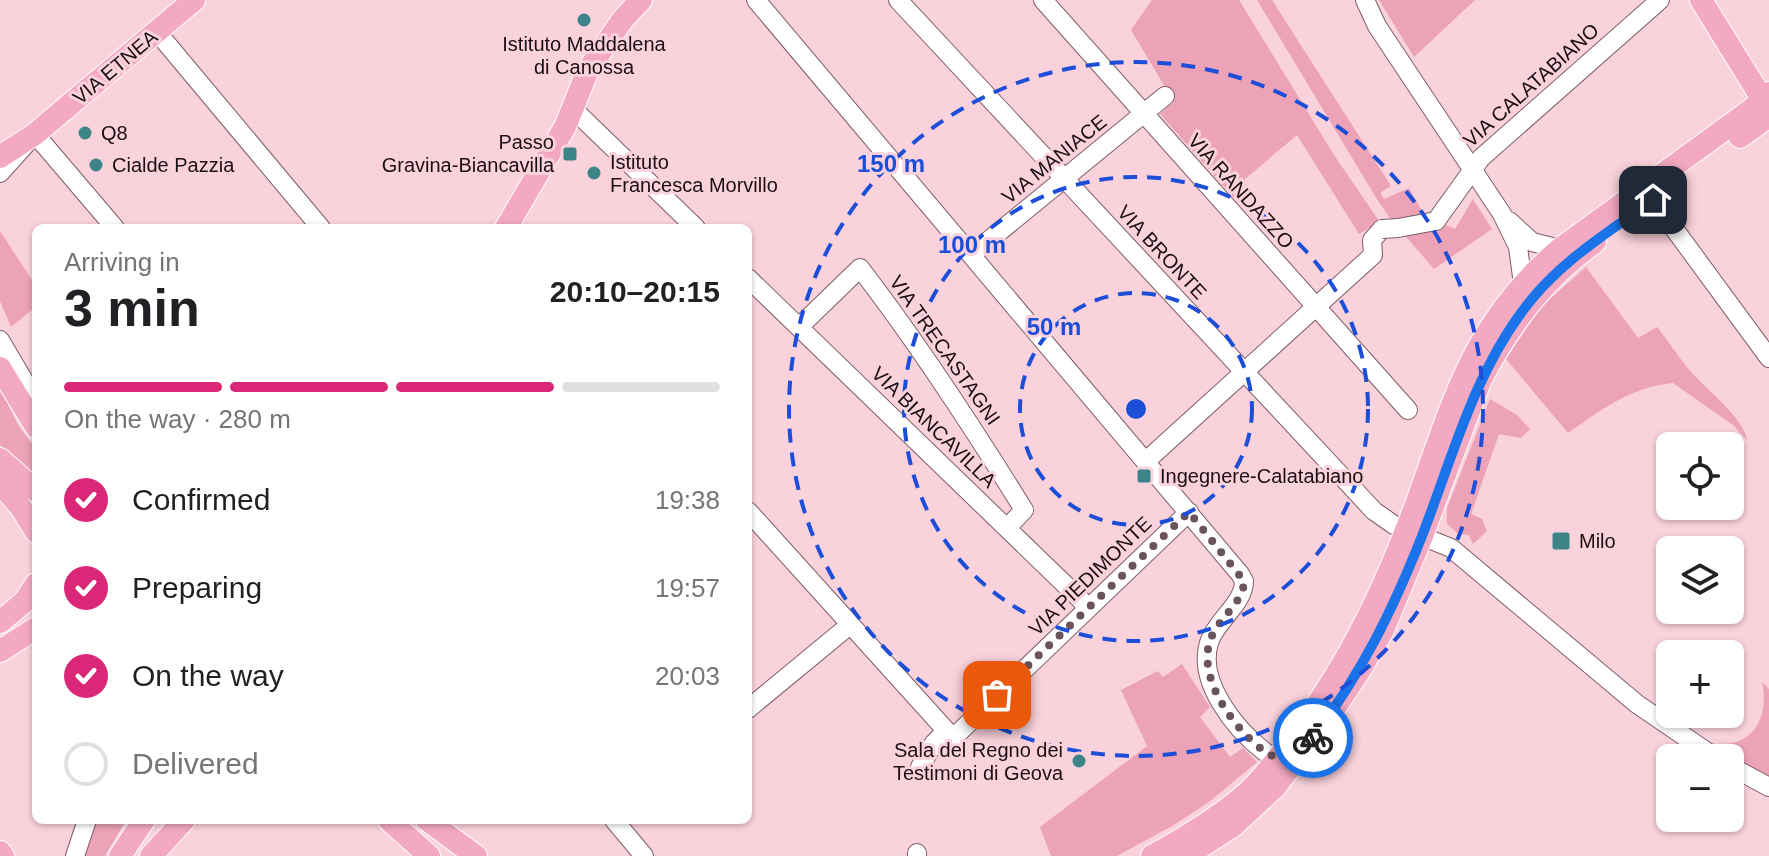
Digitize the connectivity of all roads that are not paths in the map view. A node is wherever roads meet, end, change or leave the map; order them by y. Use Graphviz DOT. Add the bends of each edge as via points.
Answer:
graph roads {
  1 [pos="194,0"];
  2 [pos="641,0"];
  3 [pos="756,0"];
  4 [pos="898,0"];
  5 [pos="1043,0"];
  6 [pos="1365,0"];
  7 [pos="1660,0"];
  8 [pos="1701,0"];
  9 [pos="157,32"];
  10 [pos="1165,96"];
  11 [pos="1767,104"];
  12 [pos="572,108"];
  13 [pos="1144,114"];
  14 [pos="35,134"];
  15 [pos="0,157"];
  16 [pos="1472,167"];
  17 [pos="0,173"];
  18 [pos="1064,180"];
  19 [pos="1649,194"];
  20 [pos="1502,214"];
  21 [pos="112,224"];
  22 [pos="318,224"];
  23 [pos="508,224"];
  24 [pos="692,224"];
  25 [pos="1560,249"];
  26 [pos="971,255"];
  27 [pos="752,282"];
  28 [pos="1523,284"];
  29 [pos="1316,308"];
  30 [pos="799,327"];
  31 [pos="0,340"];
  32 [pos="1769,358"];
  33 [pos="0,368"];
  34 [pos="1244,372"];
  35 [pos="32,394"];
  36 [pos="1408,410"];
  37 [pos="32,420"];
  38 [pos="0,459"];
  39 [pos="1146,461"];
  40 [pos="0,483"];
  41 [pos="32,487"];
  42 [pos="1189,512"];
  43 [pos="752,515"];
  44 [pos="32,524"];
  45 [pos="1007,528"];
  46 [pos="1409,531"];
  47 [pos="32,590"];
  48 [pos="1087,609"];
  49 [pos="0,622"];
  50 [pos="851,624"];
  51 [pos="32,631"];
  52 [pos="0,651"];
  53 [pos="752,706"];
  54 [pos="949,735"];
  55 [pos="1696,744"];
  56 [pos="1281,759"];
  57 [pos="920,767"];
  58 [pos="1744,774"];
  59 [pos="1769,787"];
  60 [pos="86,824"];
  61 [pos="141,824"];
  62 [pos="180,824"];
  63 [pos="393,824"];
  64 [pos="429,824"];
  65 [pos="431,824"];
  66 [pos="617,824"];
  67 [pos="75,856"];
  68 [pos="120,856"];
  69 [pos="151,856"];
  70 [pos="429,856"];
  71 [pos="463,856"];
  72 [pos="476,856"];
  73 [pos="644,856"];
  74 [pos="1152,856"];
  75 [pos="1186,856"];
  1 -- 9 [label="main road, VIA ETNEA"];
  2 -- 12 [label="main road" via="604,44"];
  3 -- 26 [label="street"];
  4 -- 18 [label="street, VIA BRONTE"];
  5 -- 13 [label="street, VIA RANDAZZO"];
  6 -- 16 [label="street"];
  7 -- 16 [label="street, VIA CALATABIANO"];
  8 -- 11 [label="main road"];
  9 -- 14 [label="main road, VIA ETNEA"];
  9 -- 22 [label="street"];
  10 -- 13 [label="street, VIA MANIACE"];
  11 -- 19 [label="main road"];
  12 -- 23 [label="main road"];
  12 -- 24 [label="street"];
  13 -- 18 [label="street, VIA MANIACE"];
  13 -- 29 [label="street, VIA RANDAZZO"];
  14 -- 15 [label="main road, VIA ETNEA"];
  14 -- 17 [label="street"];
  14 -- 21 [label="street"];
  16 -- 20 [label="street"];
  16 -- 29 [label="street, VIA CALATABIANO" via="1436,221 1390,228 1372,240 1373,255"];
  18 -- 26 [label="street, VIA MANIACE"];
  18 -- 34 [label="street, VIA BRONTE"];
  19 -- 25 [label="main road"];
  19 -- 32 [label="street"];
  19 -- 46 [label="main road" via="1553,276 1521,312 1481,379"];
  20 -- 25 [label="street" via="1532,242"];
  20 -- 28 [label="street" via="1518,247"];
  25 -- 28 [label="main road"];
  26 -- 39 [label="street"];
  27 -- 30 [label="street, VIA BIANCAVILLA"];
  28 -- 46 [label="main road" via="1468,364"];
  29 -- 34 [label="street, VIA CALATABIANO"];
  29 -- 36 [label="street, VIA RANDAZZO"];
  30 -- 45 [label="street, VIA BIANCAVILLA"];
  30 -- 45 [label="street, VIA TRECASTAGNI" via="860,268 916,340 1024,510"];
  31 -- 35 [label="street"];
  33 -- 37 [label="main road"];
  34 -- 39 [label="street, VIA CALATABIANO"];
  34 -- 46 [label="street, VIA BRONTE" via="1374,511"];
  38 -- 41 [label="main road"];
  39 -- 42 [label="street"];
  40 -- 44 [label="main road"];
  42 -- 48 [label="street, VIA PIEDIMONTE"];
  42 -- 56 [label="street" via="1244,581 1242,593 1210,640 1214,692 1231,716"];
  43 -- 50 [label="street"];
  45 -- 48 [label="street, VIA BIANCAVILLA"];
  46 -- 55 [label="street, VIA BRONTE" via="1451,548 1637,704"];
  46 -- 56 [label="main road" via="1383,630 1344,695"];
  47 -- 49 [label="main road"];
  48 -- 54 [label="street, VIA PIEDIMONTE"];
  50 -- 53 [label="street"];
  50 -- 54 [label="street"];
  51 -- 52 [label="main road"];
  54 -- 57 [label="street, VIA PIEDIMONTE" via="934,743"];
  56 -- 74 [label="main road" via="1240,799"];
  56 -- 75 [label="main road" via="1260,803"];
  58 -- 59 [label="street"];
  60 -- 67 [label="street"];
  61 -- 68 [label="main road"];
  62 -- 69 [label="main road"];
  63 -- 70 [label="main road"];
  64 -- 71 [label="main road"];
  65 -- 72 [label="main road"];
  66 -- 73 [label="street"];
}
